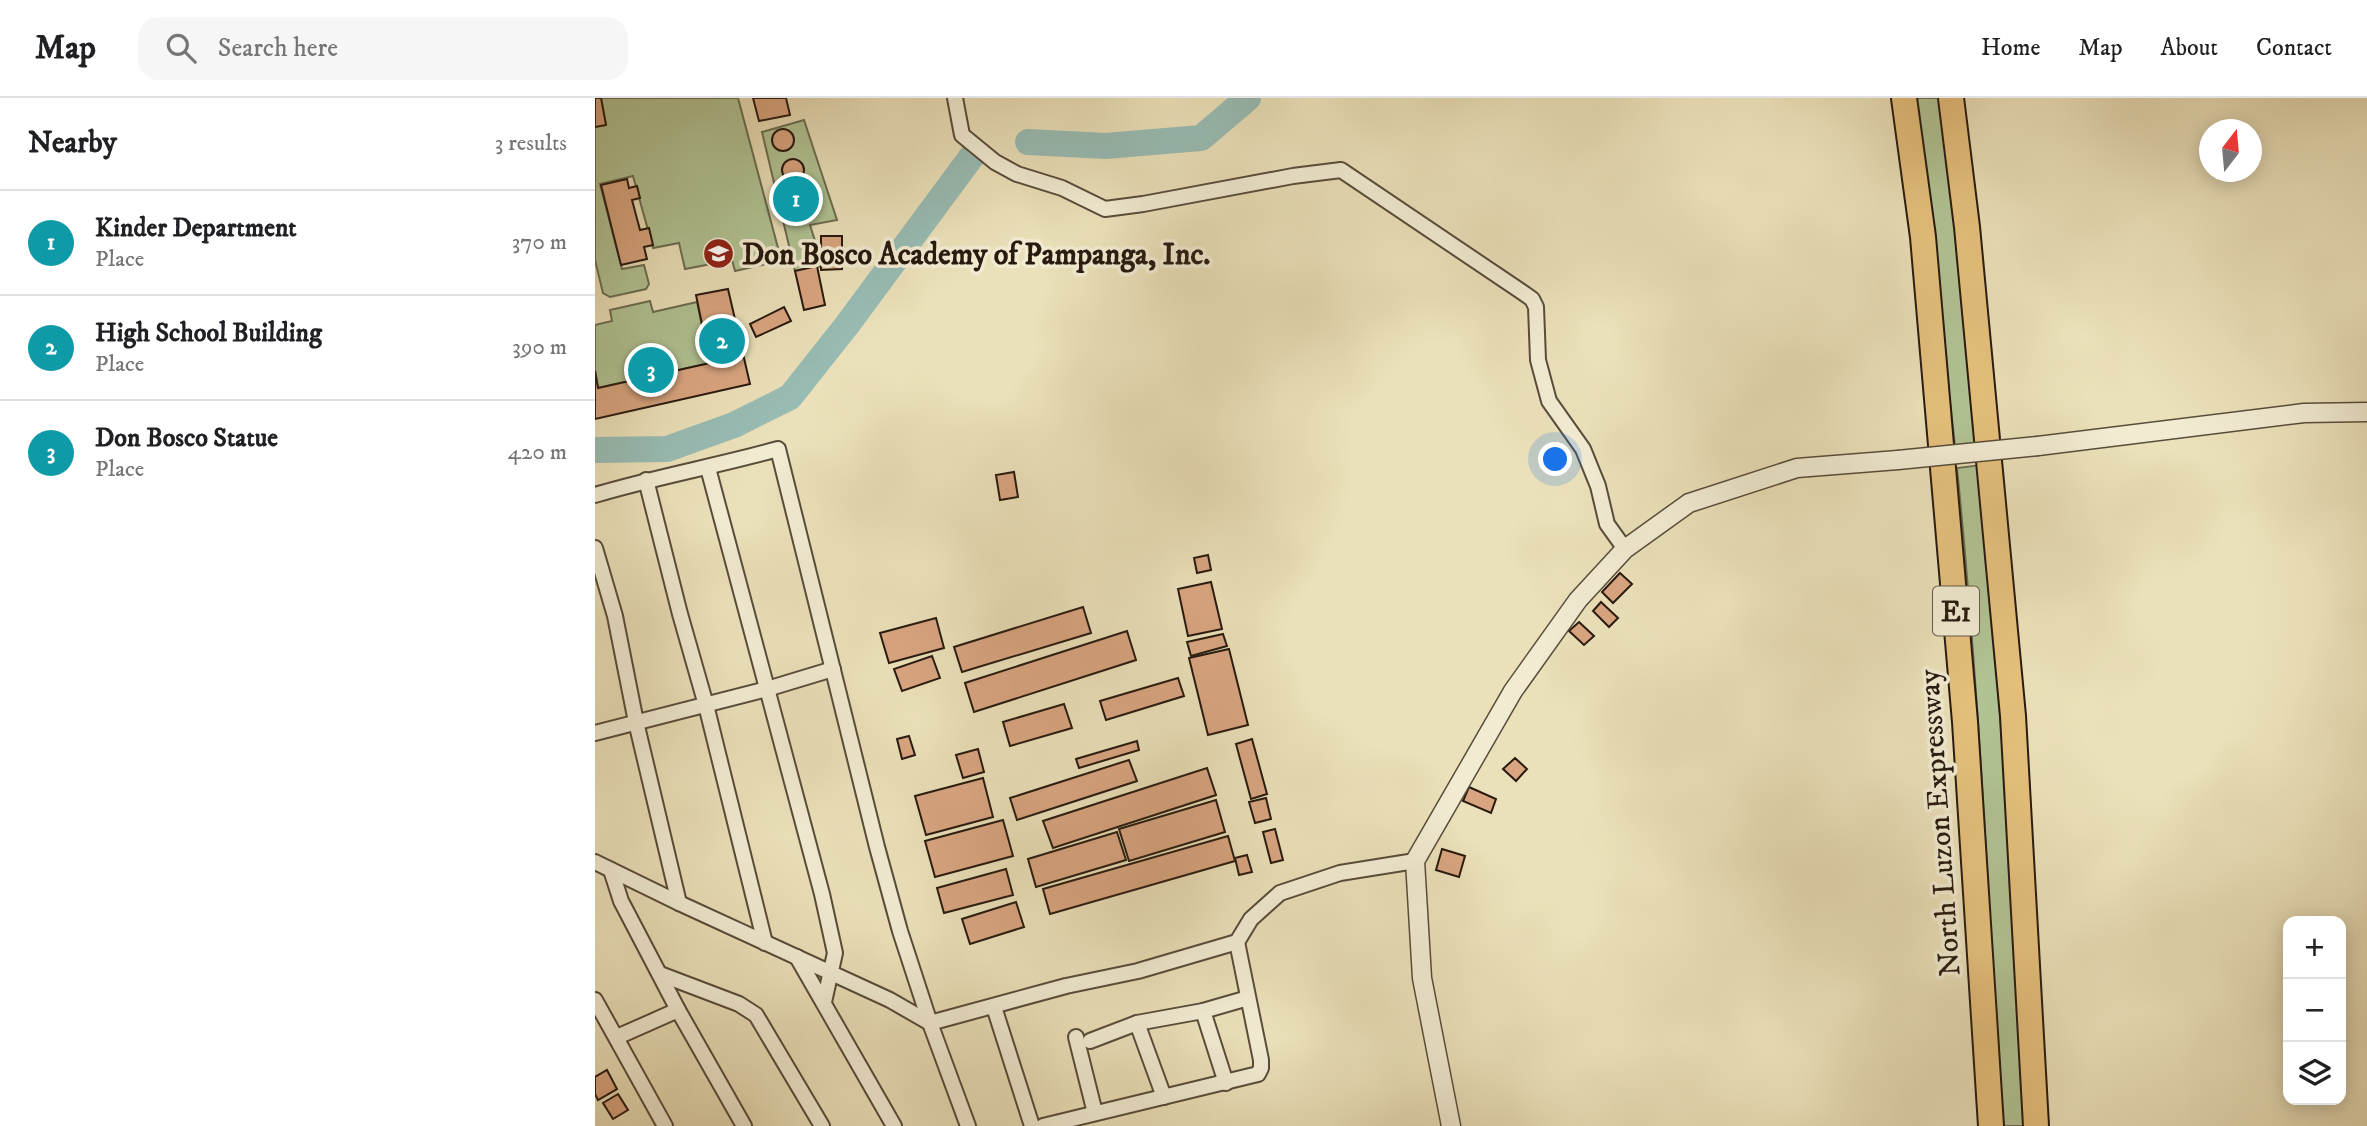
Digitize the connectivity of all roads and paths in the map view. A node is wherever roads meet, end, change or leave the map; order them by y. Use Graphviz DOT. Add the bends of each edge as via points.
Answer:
graph roads {
  1 [pos="955,98"];
  2 [pos="1904,98"];
  3 [pos="1951,98"];
  4 [pos="2367,412"];
  5 [pos="708,468"];
  6 [pos="646,480"];
  7 [pos="595,495"];
  8 [pos="595,548"];
  9 [pos="1625,549"];
  10 [pos="832,669"];
  11 [pos="767,689"];
  12 [pos="706,705"];
  13 [pos="636,722"];
  14 [pos="595,733"];
  15 [pos="1415,861"];
  16 [pos="595,862"];
  17 [pos="611,870"];
  18 [pos="679,903"];
  19 [pos="1237,942"];
  20 [pos="765,943"];
  21 [pos="797,957"];
  22 [pos="830,972"];
  23 [pos="660,974"];
  24 [pos="1248,998"];
  25 [pos="595,1000"];
  26 [pos="824,1002"];
  27 [pos="994,1006"];
  28 [pos="678,1010"];
  29 [pos="1203,1011"];
  30 [pos="930,1023"];
  31 [pos="1137,1023"];
  32 [pos="617,1037"];
  33 [pos="1226,1083"];
  34 [pos="1164,1097"];
  35 [pos="1095,1113"];
  36 [pos="665,1126"];
  37 [pos="744,1126"];
  38 [pos="822,1126"];
  39 [pos="894,1126"];
  40 [pos="968,1126"];
  41 [pos="1032,1126"];
  42 [pos="1043,1126"];
  43 [pos="1451,1126"];
  44 [pos="1991,1126"];
  45 [pos="2036,1126"];
  1 -- 9 [label="street" via="962,135 995,162 1105,209 1293,176 1341,170 1348,174 1532,299 1538,360 1549,401 1583,449 1607,524"];
  2 -- 44 [label="highway, North Luzon Expressway / E1" via="1923,237 1964,708"];
  3 -- 45 [label="highway, E1" via="2013,716"];
  4 -- 9 [label="street, bridge" via="2304,413 2038,446 1797,467 1689,503"];
  5 -- 6 [label="street"];
  5 -- 10 [label="street" via="778,449"];
  5 -- 11 [label="street"];
  6 -- 7 [label="street"];
  6 -- 12 [label="street"];
  8 -- 13 [label="street" via="615,616"];
  9 -- 15 [label="street" via="1578,600 1513,691"];
  10 -- 11 [label="street"];
  10 -- 30 [label="street" via="887,883"];
  11 -- 12 [label="street"];
  11 -- 22 [label="street" via="835,953"];
  12 -- 13 [label="street"];
  12 -- 20 [label="street"];
  13 -- 14 [label="street"];
  13 -- 18 [label="street"];
  15 -- 19 [label="street" via="1340,873 1280,893 1251,919"];
  15 -- 43 [label="street" via="1422,978"];
  16 -- 17 [label="street"];
  17 -- 18 [label="street"];
  17 -- 23 [label="street" via="621,901"];
  18 -- 20 [label="street"];
  19 -- 24 [label="street"];
  19 -- 27 [label="street"];
  20 -- 21 [label="street"];
  21 -- 22 [label="street"];
  21 -- 26 [label="street"];
  22 -- 26 [label="street"];
  22 -- 30 [label="street"];
  23 -- 28 [label="street"];
  23 -- 38 [label="street" via="756,1015"];
  24 -- 29 [label="street"];
  24 -- 33 [label="street" via="1261,1068 1258,1074"];
  25 -- 32 [label="street"];
  26 -- 39 [label="street"];
  27 -- 30 [label="street"];
  27 -- 41 [label="street"];
  28 -- 32 [label="street"];
  28 -- 37 [label="street"];
  29 -- 31 [label="street"];
  29 -- 33 [label="street"];
  30 -- 40 [label="street"];
  31 -- 34 [label="street"];
  31 -- 35 [label="street" via="1083,1039"];
  32 -- 36 [label="street"];
  33 -- 34 [label="street"];
  34 -- 35 [label="street"];
  35 -- 42 [label="street"];
}
